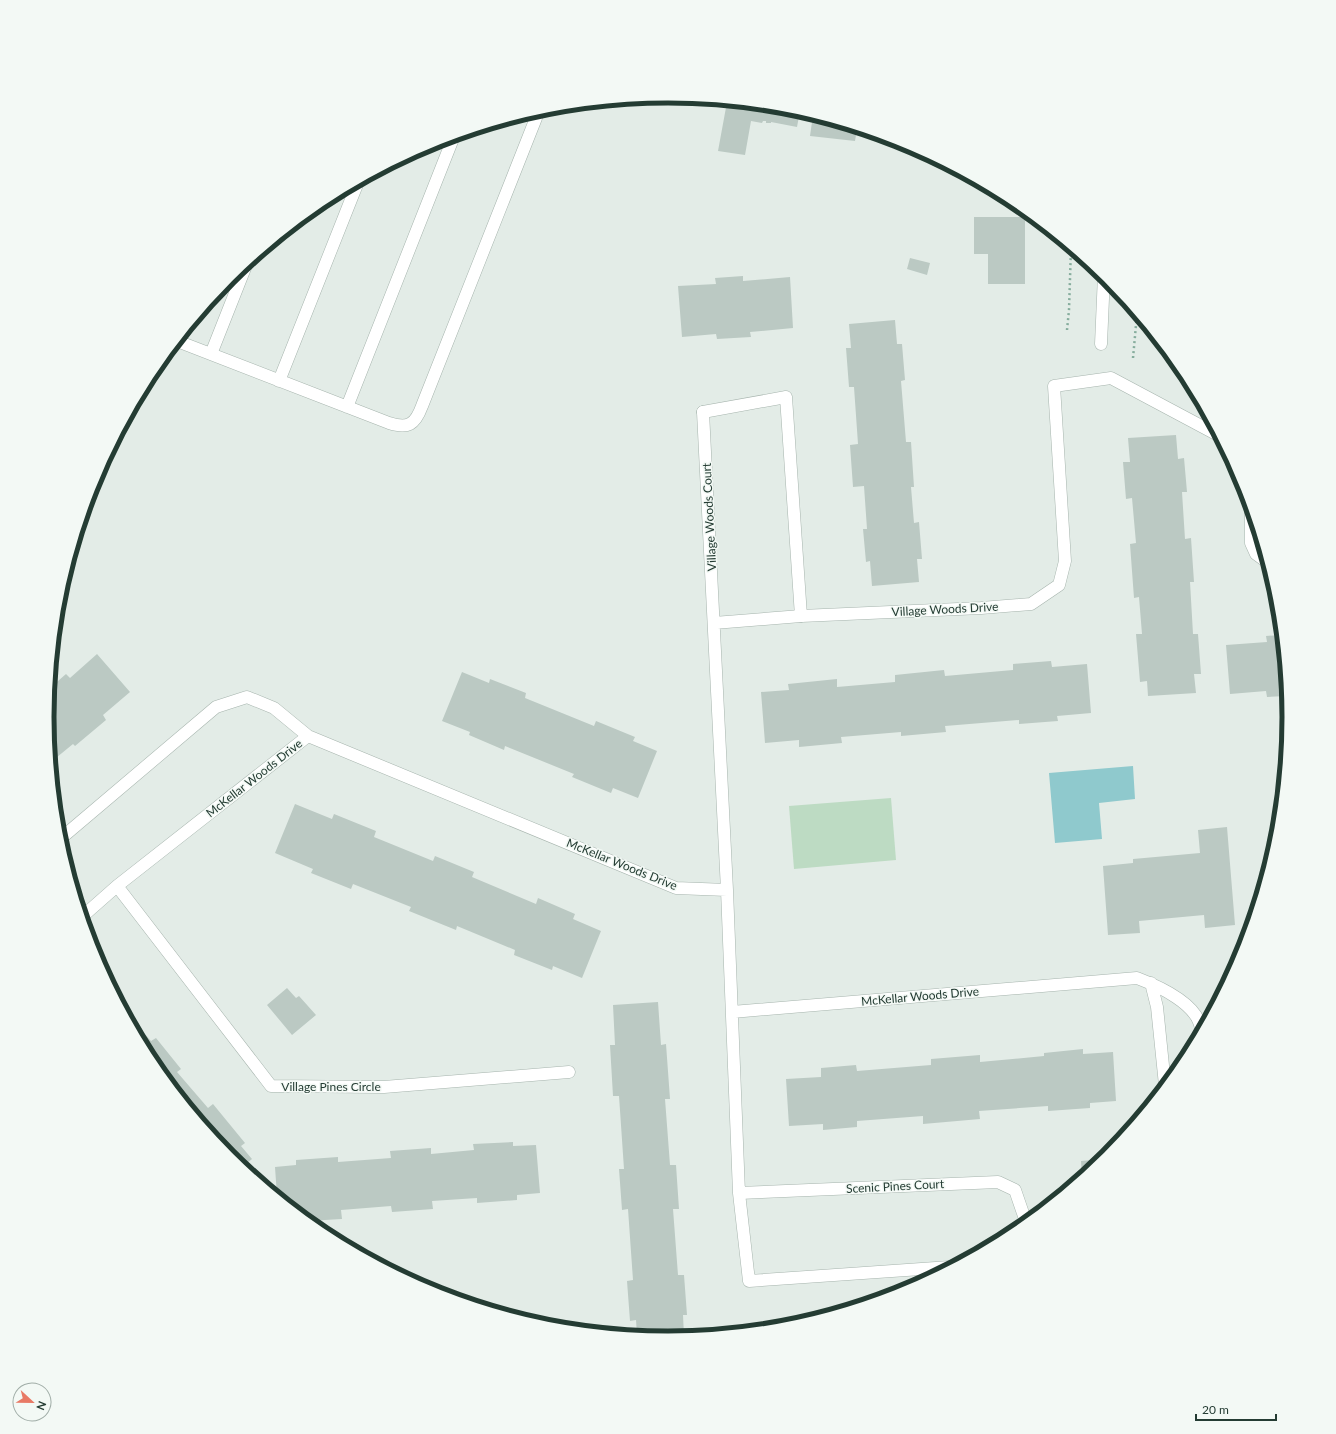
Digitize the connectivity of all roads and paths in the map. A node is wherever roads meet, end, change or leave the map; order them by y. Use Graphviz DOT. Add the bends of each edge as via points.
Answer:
graph roads {
  1 [pos="536,118"];
  2 [pos="451,143"];
  3 [pos="355,188"];
  4 [pos="1071,253"];
  5 [pos="242,275"];
  6 [pos="1104,285"];
  7 [pos="1136,320"];
  8 [pos="1067,330"];
  9 [pos="181,343"];
  10 [pos="1101,344"];
  11 [pos="211,354"];
  12 [pos="1133,358"];
  13 [pos="280,381"];
  14 [pos="347,407"];
  15 [pos="1212,432"];
  16 [pos="1251,526"];
  17 [pos="1261,558"];
  18 [pos="801,616"];
  19 [pos="714,623"];
  20 [pos="308,736"];
  21 [pos="66,834"];
  22 [pos="117,886"];
  23 [pos="727,890"];
  24 [pos="86,912"];
  25 [pos="1151,983"];
  26 [pos="732,1012"];
  27 [pos="1200,1024"];
  28 [pos="569,1072"];
  29 [pos="1164,1078"];
  30 [pos="739,1193"];
  31 [pos="1024,1217"];
  32 [pos="941,1268"];
  1 -- 14 [label="street" via="418,416 411,424 400,426"];
  2 -- 14 [label="street"];
  3 -- 13 [label="street"];
  4 -- 8 [label="path"];
  5 -- 11 [label="street"];
  6 -- 10 [label="street"];
  7 -- 12 [label="path"];
  9 -- 11 [label="street"];
  11 -- 13 [label="street"];
  13 -- 14 [label="street"];
  15 -- 18 [label="street, Village Woods Drive" via="1111,378 1054,386 1065,561 1059,585 1031,604"];
  16 -- 17 [label="street" via="1251,543 1256,554"];
  18 -- 19 [label="street, Village Woods Drive"];
  18 -- 19 [label="street, Village Woods Court" via="786,397 703,412"];
  19 -- 23 [label="street"];
  20 -- 21 [label="street" via="274,708 247,697 216,707"];
  20 -- 22 [label="street, McKellar Woods Drive"];
  20 -- 23 [label="street, McKellar Woods Drive" via="676,888"];
  22 -- 24 [label="street, McKellar Woods Drive"];
  22 -- 28 [label="street, Village Pines Circle" via="271,1086 384,1087"];
  23 -- 26 [label="street"];
  25 -- 26 [label="street, McKellar Woods Drive" via="1137,978"];
  25 -- 27 [label="street, McKellar Woods Drive" via="1189,1006"];
  25 -- 29 [label="street" via="1158,1007"];
  26 -- 30 [label="street"];
  30 -- 31 [label="street, Scenic Pines Court" via="998,1182 1016,1190"];
  30 -- 32 [label="street" via="749,1281"];
}
